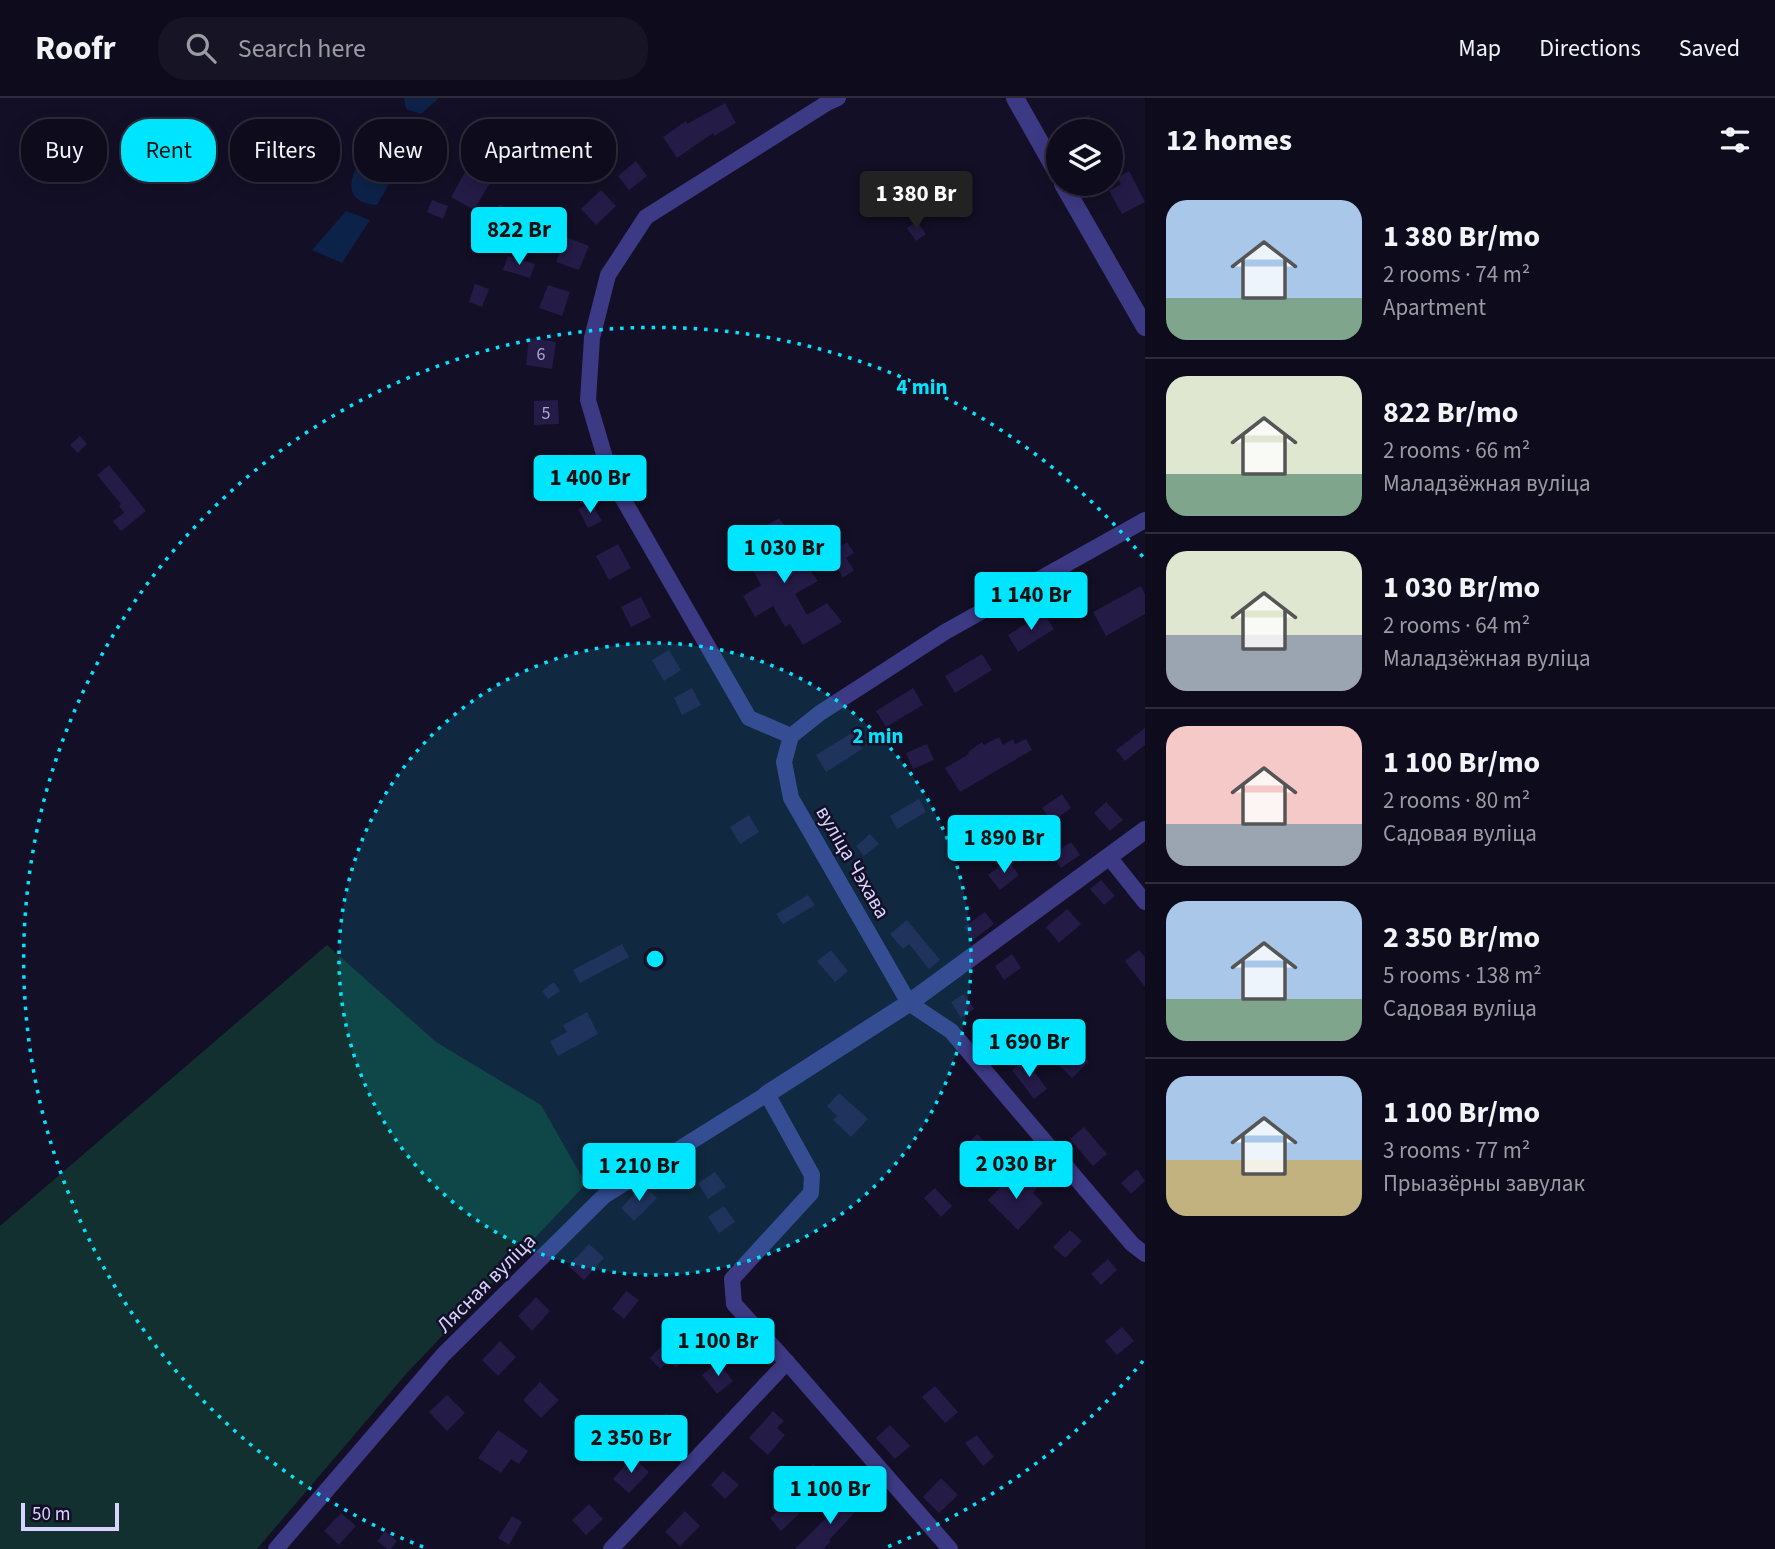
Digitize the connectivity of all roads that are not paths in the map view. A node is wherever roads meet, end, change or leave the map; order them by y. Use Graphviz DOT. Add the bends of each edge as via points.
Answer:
graph roads {
  1 [pos="1015,98"];
  2 [pos="830,100"];
  3 [pos="1046,153"];
  4 [pos="1070,196"];
  5 [pos="1145,327"];
  6 [pos="1145,520"];
  7 [pos="791,736"];
  8 [pos="1145,830"];
  9 [pos="1109,858"];
  10 [pos="1145,902"];
  11 [pos="909,1003"];
  12 [pos="767,1094"];
  13 [pos="1145,1254"];
  14 [pos="788,1362"];
  15 [pos="276,1549"];
  16 [pos="611,1549"];
  17 [pos="950,1549"];
  1 -- 3 [label="street"];
  2 -- 7 [label="street" via="646,217 608,275 592,338 588,400 611,478 749,718"];
  4 -- 5 [label="street"];
  6 -- 7 [label="street" via="945,632"];
  7 -- 11 [label="street, вуліца Чэхава" via="784,762 791,798"];
  8 -- 9 [label="street"];
  9 -- 10 [label="street"];
  9 -- 11 [label="street"];
  11 -- 12 [label="street"];
  11 -- 13 [label="street, вуліца Чэхава" via="951,1031"];
  12 -- 14 [label="street" via="811,1175 811,1193 732,1279 734,1304"];
  12 -- 15 [label="street, Лясная вуліца" via="604,1196 443,1355"];
  14 -- 16 [label="street"];
  14 -- 17 [label="street"];
}
